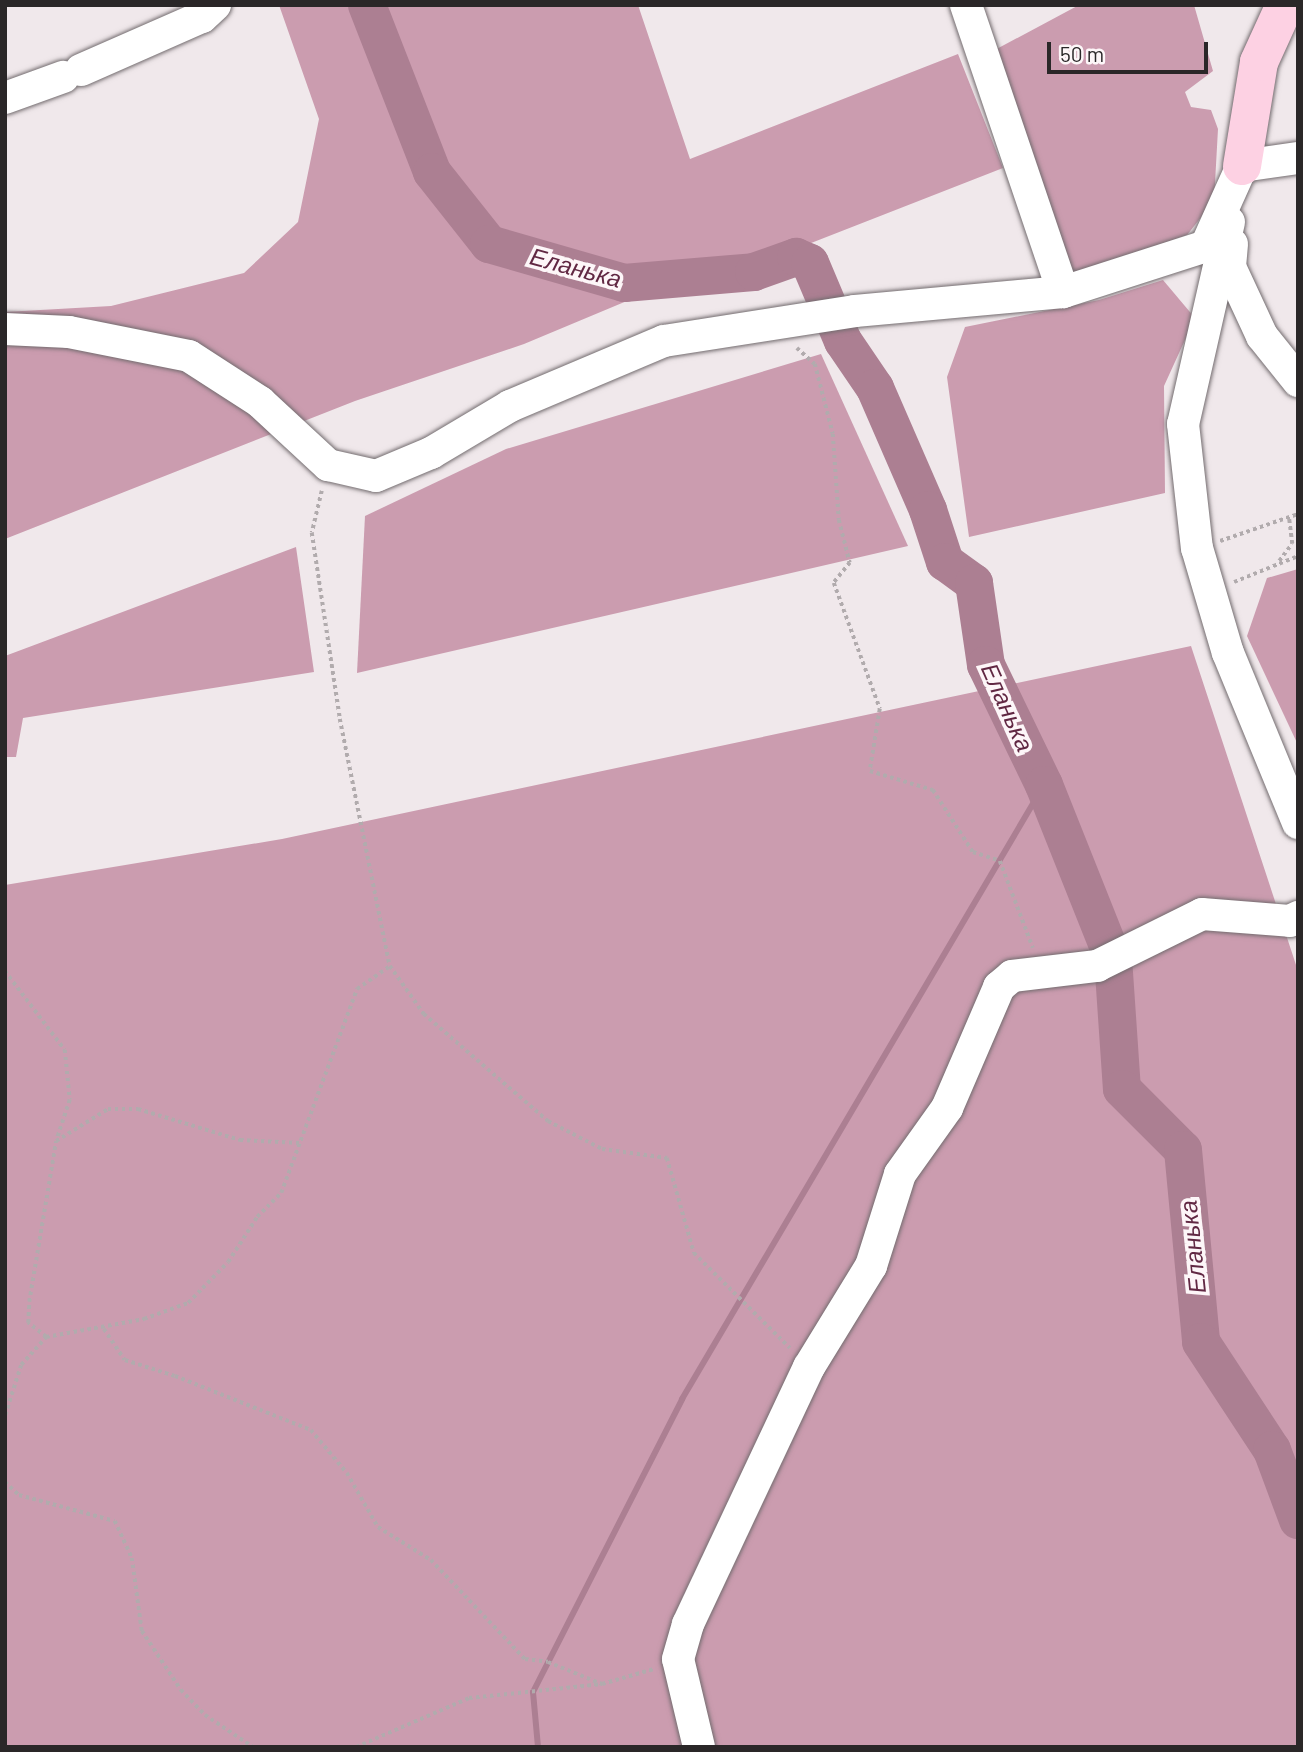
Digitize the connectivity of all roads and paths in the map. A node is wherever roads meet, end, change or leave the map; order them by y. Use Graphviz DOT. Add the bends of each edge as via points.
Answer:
graph roads {
  1 [pos="215,5"];
  2 [pos="966,5"];
  3 [pos="1284,5"];
  4 [pos="5,98"];
  5 [pos="1298,159"];
  6 [pos="1242,166"];
  7 [pos="1063,292"];
  8 [pos="798,321"];
  9 [pos="5,329"];
  10 [pos="1298,381"];
  11 [pos="328,465"];
  12 [pos="1298,514"];
  13 [pos="1289,519"];
  14 [pos="1197,548"];
  15 [pos="1298,556"];
  16 [pos="1278,563"];
  17 [pos="1210,593"];
  18 [pos="1298,823"];
  19 [pos="1298,917"];
  20 [pos="390,966"];
  21 [pos="5,971"];
  22 [pos="1035,977"];
  23 [pos="56,1141"];
  24 [pos="300,1143"];
  25 [pos="104,1329"];
  26 [pos="46,1337"];
  27 [pos="809,1367"];
  28 [pos="5,1415"];
  29 [pos="5,1482"];
  30 [pos="678,1659"];
  31 [pos="602,1684"];
  32 [pos="253,1747"];
  33 [pos="356,1747"];
  34 [pos="699,1747"];
  1 -- 4 [label="street" via="202,17"];
  2 -- 7 [label="street"];
  3 -- 6 [label="main road" via="1259,62"];
  5 -- 6 [label="street"];
  6 -- 7 [label="street" via="1206,246"];
  6 -- 10 [label="street" via="1230,267 1262,336"];
  6 -- 14 [label="street" via="1183,424"];
  7 -- 8 [label="street" via="855,311"];
  8 -- 11 [label="street" via="664,341 510,406 431,453 376,476"];
  8 -- 22 [label="path" via="794,345 815,364 833,434 839,520 850,563 834,583 880,709 870,771 933,790 973,852 1000,861 1034,949"];
  9 -- 11 [label="street" via="69,332 189,356 260,402"];
  11 -- 20 [label="path" via="312,533 340,719"];
  12 -- 13 [label="path"];
  13 -- 14 [label="path"];
  13 -- 16 [label="path" via="1293,544"];
  14 -- 17 [label="street"];
  15 -- 16 [label="path"];
  16 -- 17 [label="path"];
  17 -- 18 [label="street" via="1228,653"];
  19 -- 22 [label="street" via="1290,921 1202,915 1097,967"];
  20 -- 24 [label="path" via="357,989"];
  20 -- 27 [label="path" via="424,1014 548,1121 602,1149 667,1158 694,1253"];
  21 -- 23 [label="path" via="65,1050 71,1100"];
  22 -- 27 [label="street" via="1012,976 999,987 947,1108 900,1174 871,1266"];
  23 -- 24 [label="path" via="108,1109 138,1109 240,1140"];
  23 -- 26 [label="path" via="29,1302 28,1323"];
  24 -- 25 [label="path" via="281,1193 257,1217 228,1262 188,1303"];
  25 -- 26 [label="path"];
  25 -- 31 [label="path" via="125,1360 311,1430 347,1473 378,1527 430,1560 525,1659 548,1662"];
  26 -- 28 [label="path" via="21,1365"];
  27 -- 30 [label="street" via="714,1563"];
  29 -- 32 [label="path" via="19,1496 115,1521 132,1558 142,1631 181,1690 205,1715"];
  30 -- 31 [label="path"];
  30 -- 34 [label="street"];
  31 -- 33 [label="path" via="469,1698"];
}
